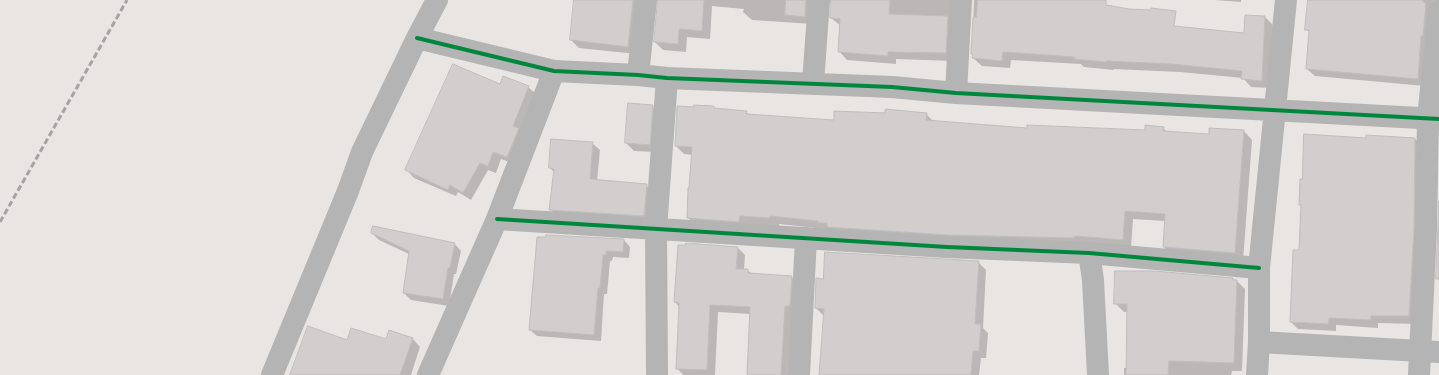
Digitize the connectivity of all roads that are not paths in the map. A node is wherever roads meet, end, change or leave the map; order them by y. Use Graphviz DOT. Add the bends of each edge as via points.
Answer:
graph roads {
  1 [pos="438,0"];
  2 [pos="646,0"];
  3 [pos="819,0"];
  4 [pos="961,0"];
  5 [pos="1286,0"];
  6 [pos="1439,11"];
  7 [pos="417,38"];
  8 [pos="554,71"];
  9 [pos="638,74"];
  10 [pos="667,78"];
  11 [pos="813,83"];
  12 [pos="956,93"];
  13 [pos="1275,109"];
  14 [pos="1433,118"];
  15 [pos="497,219"];
  16 [pos="656,229"];
  17 [pos="806,238"];
  18 [pos="1089,253"];
  19 [pos="1260,268"];
  20 [pos="1259,342"];
  21 [pos="1429,352"];
  22 [pos="272,375"];
  23 [pos="428,375"];
  24 [pos="657,375"];
  25 [pos="799,375"];
  26 [pos="1098,375"];
  27 [pos="1257,375"];
  28 [pos="1419,375"];
  1 -- 7 [label="street"];
  2 -- 9 [label="street"];
  3 -- 11 [label="street"];
  4 -- 12 [label="street"];
  5 -- 13 [label="street"];
  6 -- 14 [label="street"];
  7 -- 8 [label="street"];
  7 -- 22 [label="street" via="362,152"];
  8 -- 9 [label="street"];
  8 -- 15 [label="street"];
  9 -- 10 [label="street"];
  10 -- 11 [label="street"];
  10 -- 16 [label="street"];
  11 -- 12 [label="street"];
  12 -- 13 [label="street"];
  13 -- 14 [label="street"];
  13 -- 19 [label="street"];
  14 -- 21 [label="street" via="1426,229"];
  15 -- 16 [label="street"];
  15 -- 23 [label="street"];
  16 -- 17 [label="street"];
  16 -- 24 [label="street"];
  17 -- 18 [label="street"];
  17 -- 25 [label="street"];
  18 -- 19 [label="street"];
  18 -- 26 [label="street" via="1093,280"];
  19 -- 20 [label="street"];
  20 -- 21 [label="street"];
  20 -- 27 [label="street"];
  21 -- 28 [label="street"];
}
